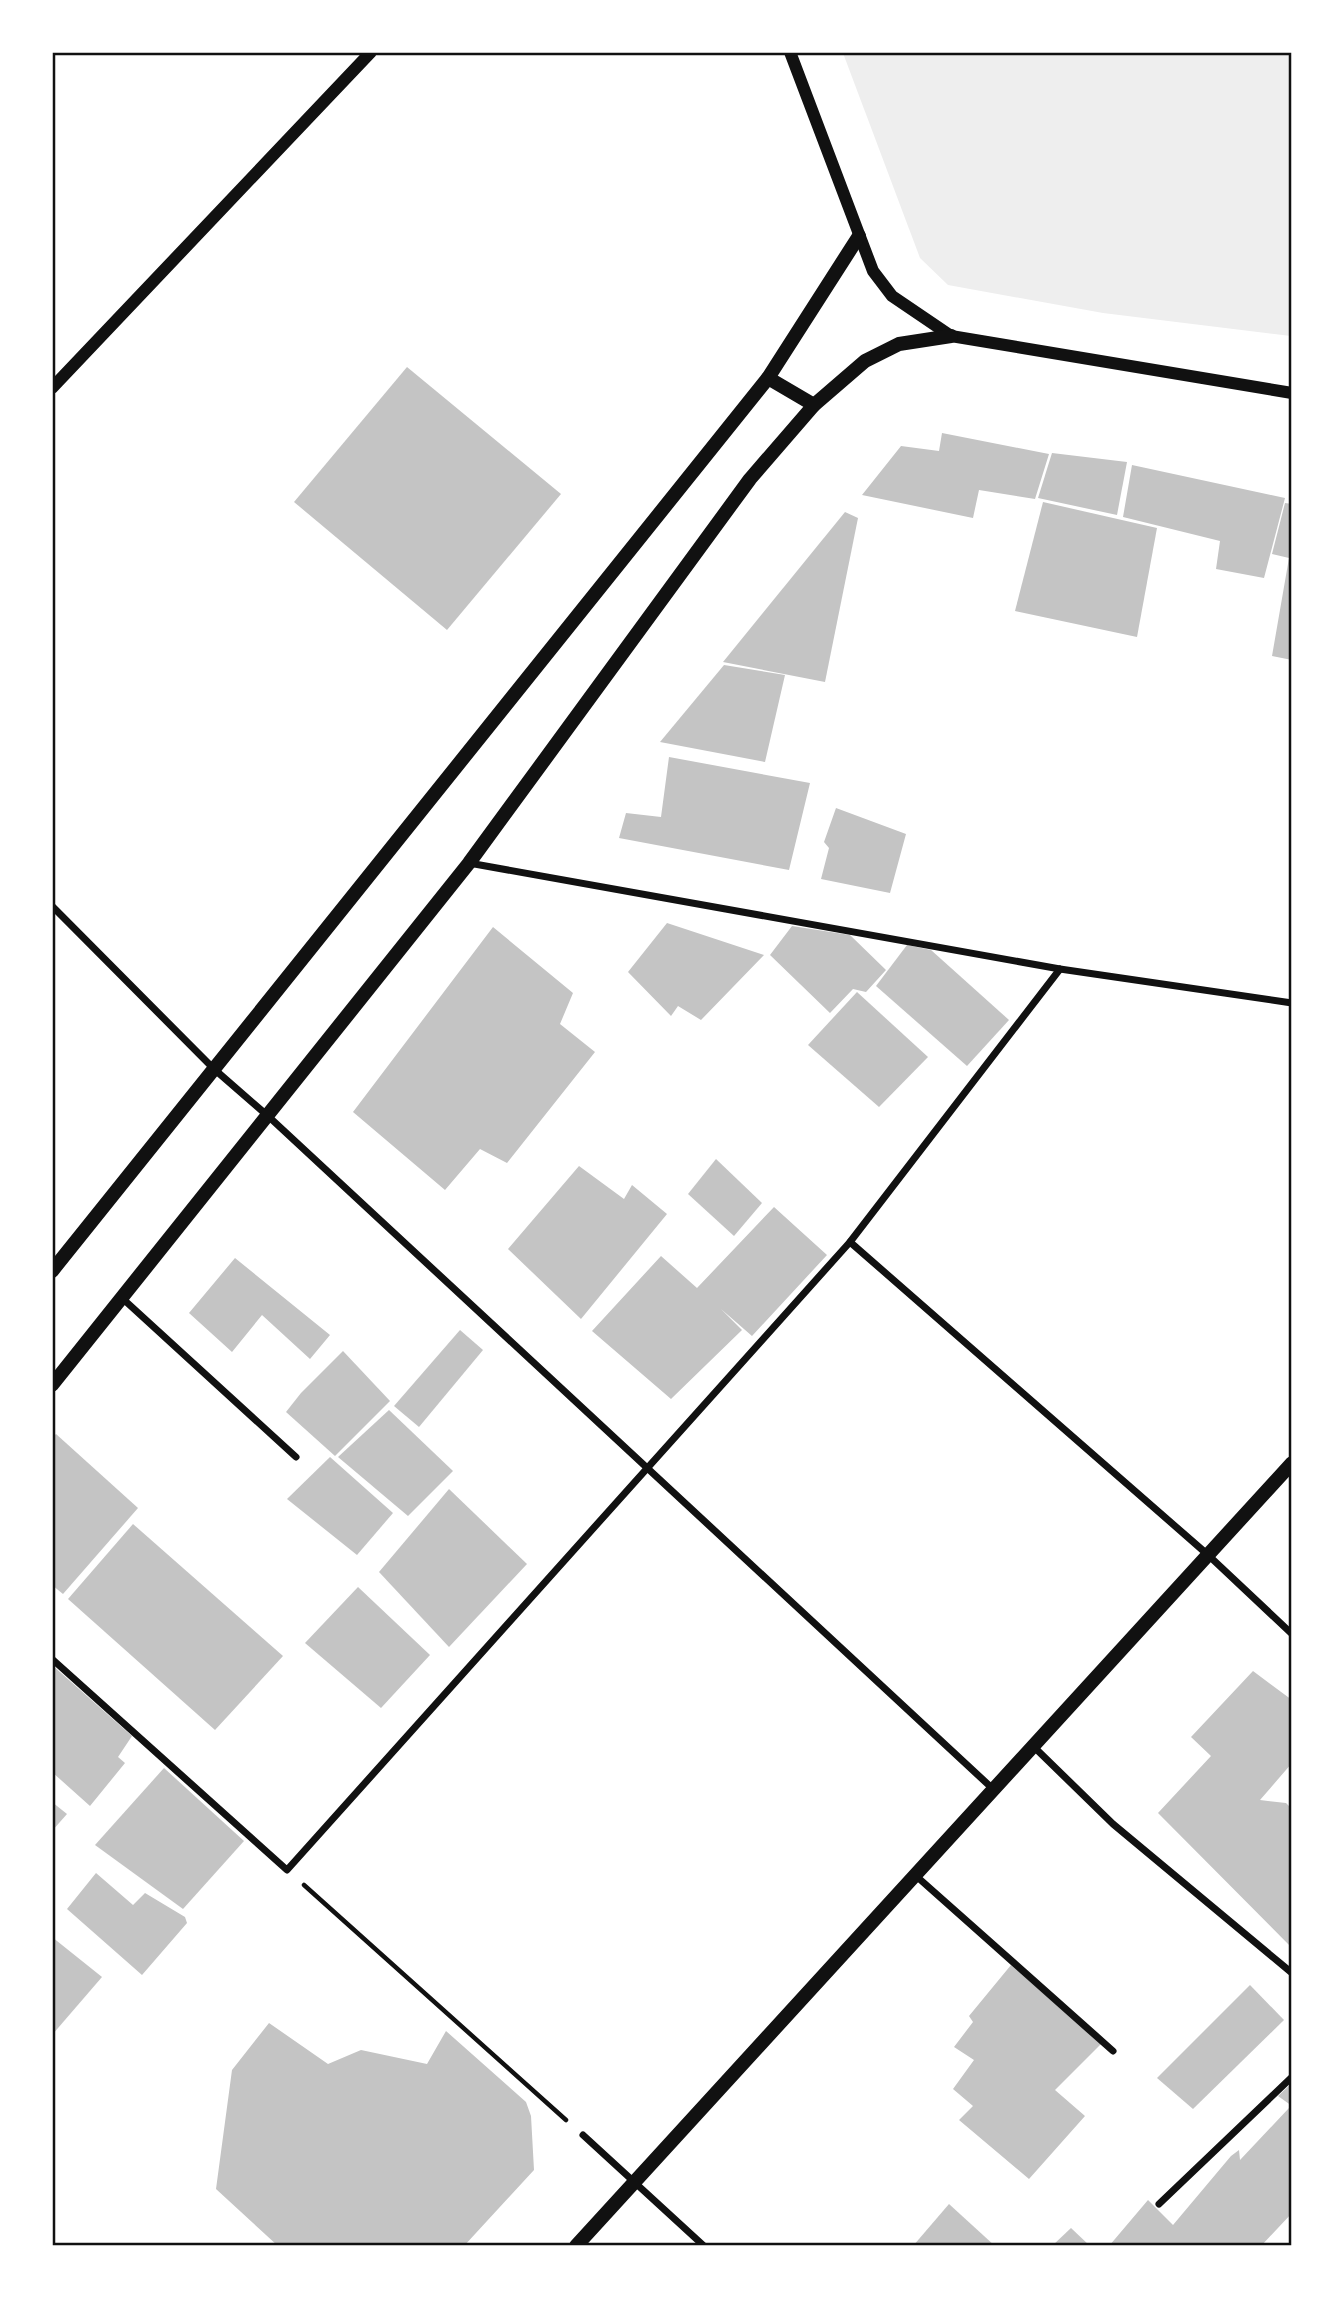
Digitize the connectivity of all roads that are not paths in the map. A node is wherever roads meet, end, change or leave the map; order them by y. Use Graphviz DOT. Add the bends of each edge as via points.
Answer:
graph roads {
  1 [pos="371,52"];
  2 [pos="790,52"];
  3 [pos="859,236"];
  4 [pos="951,336"];
  5 [pos="768,378"];
  6 [pos="52,388"];
  7 [pos="1292,393"];
  8 [pos="814,405"];
  9 [pos="469,863"];
  10 [pos="52,906"];
  11 [pos="1060,969"];
  12 [pos="1292,1003"];
  13 [pos="214,1069"];
  14 [pos="268,1116"];
  15 [pos="850,1242"];
  16 [pos="52,1271"];
  17 [pos="122,1298"];
  18 [pos="52,1385"];
  19 [pos="296,1457"];
  20 [pos="1292,1462"];
  21 [pos="648,1468"];
  22 [pos="1208,1555"];
  23 [pos="1292,1634"];
  24 [pos="52,1659"];
  25 [pos="1033,1746"];
  26 [pos="993,1789"];
  27 [pos="915,1875"];
  28 [pos="1292,1973"];
  29 [pos="1113,2051"];
  30 [pos="1292,2077"];
  31 [pos="583,2135"];
  32 [pos="634,2182"];
  33 [pos="1159,2204"];
  34 [pos="576,2245"];
  35 [pos="704,2245"];
  1 -- 6 [label="street"];
  2 -- 3 [label="street"];
  3 -- 4 [label="street" via="873,271 892,296"];
  3 -- 5 [label="main road"];
  4 -- 7 [label="street"];
  4 -- 8 [label="main road" via="899,344 865,361"];
  5 -- 8 [label="main road"];
  5 -- 13 [label="main road"];
  8 -- 9 [label="main road" via="750,479"];
  9 -- 11 [label="street"];
  9 -- 14 [label="main road"];
  10 -- 13 [label="street"];
  11 -- 12 [label="street"];
  11 -- 15 [label="street"];
  13 -- 14 [label="street"];
  13 -- 16 [label="main road"];
  14 -- 17 [label="main road"];
  14 -- 21 [label="street"];
  15 -- 21 [label="street"];
  15 -- 22 [label="street"];
  17 -- 18 [label="main road"];
  17 -- 19 [label="street"];
  20 -- 22 [label="main road"];
  21 -- 24 [label="street" via="287,1870"];
  21 -- 26 [label="street"];
  22 -- 23 [label="street"];
  22 -- 25 [label="main road"];
  25 -- 26 [label="main road"];
  25 -- 28 [label="street" via="1113,1824"];
  26 -- 27 [label="main road"];
  27 -- 29 [label="street"];
  27 -- 32 [label="main road"];
  30 -- 33 [label="street"];
  31 -- 32 [label="street"];
  32 -- 34 [label="main road"];
  32 -- 35 [label="street"];
}
